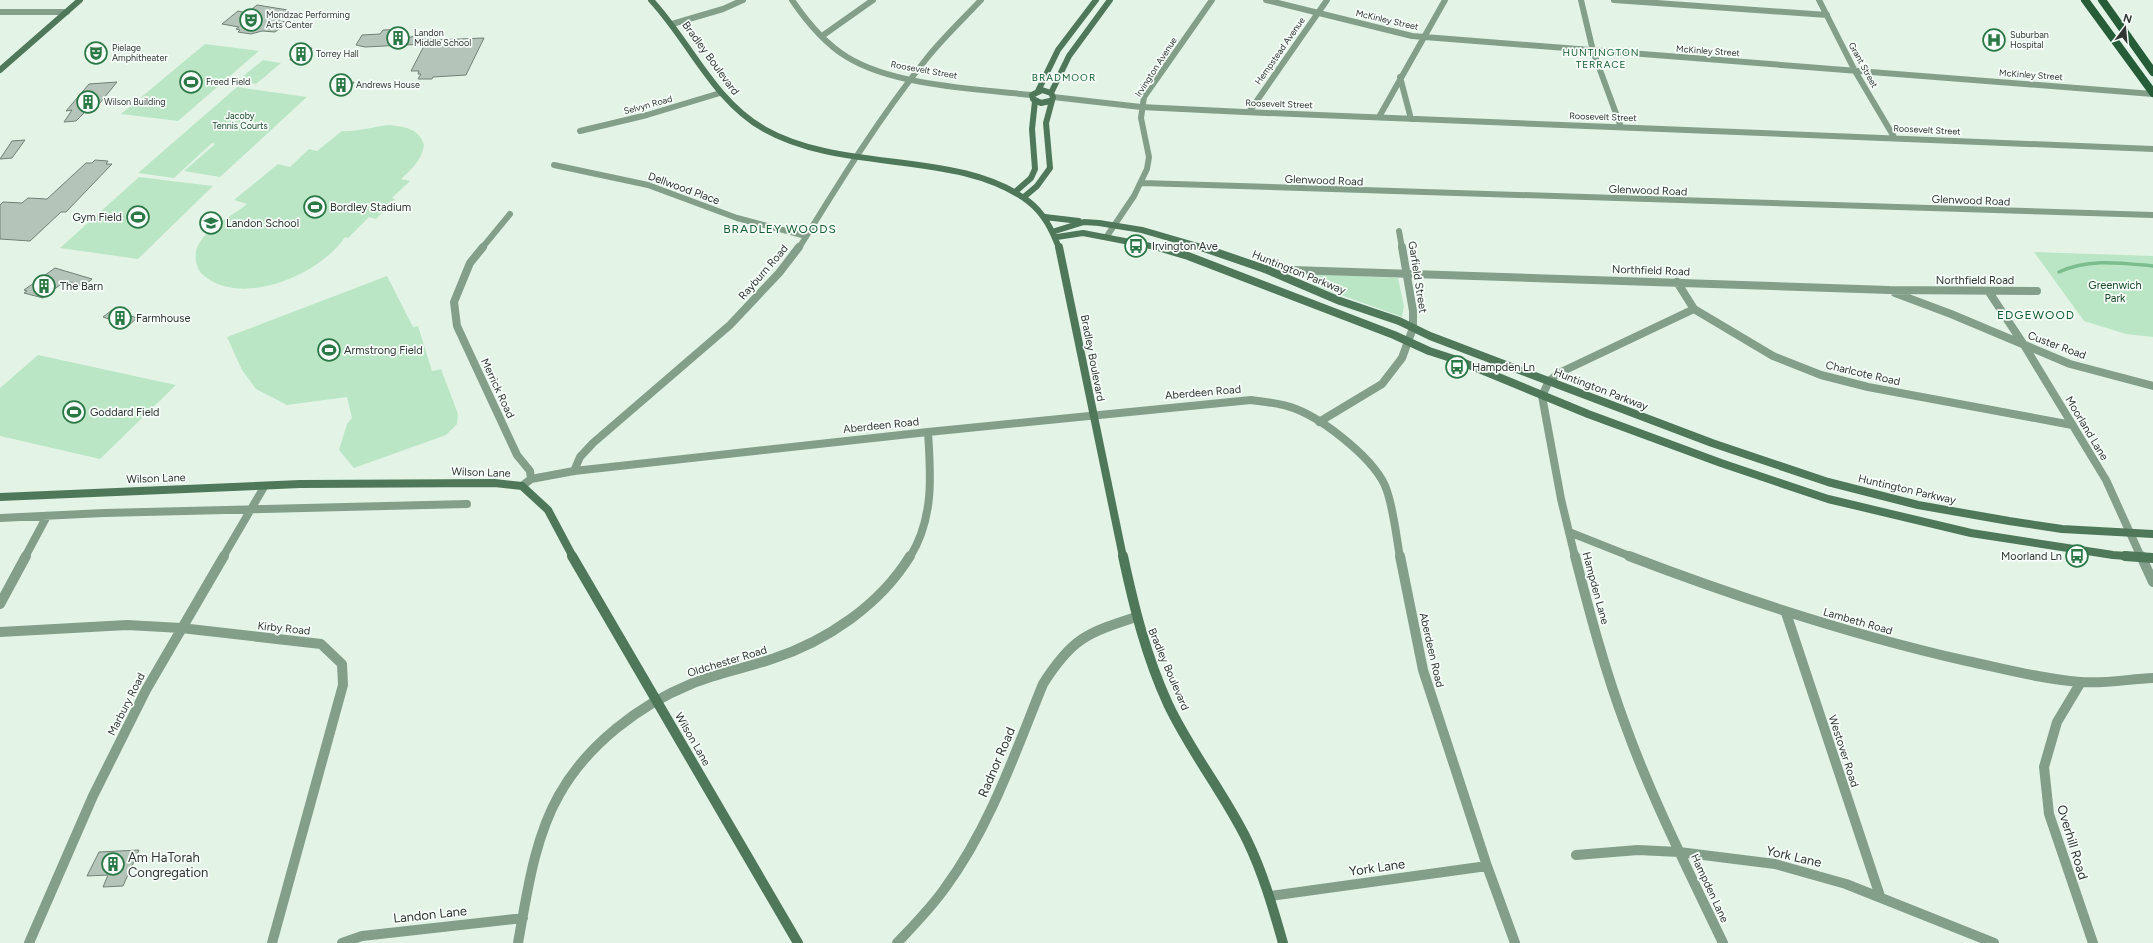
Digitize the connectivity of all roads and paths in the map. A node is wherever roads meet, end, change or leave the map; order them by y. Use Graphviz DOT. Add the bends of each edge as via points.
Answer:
graph roads {
  1 [pos="80,0"];
  2 [pos="651,0"];
  3 [pos="744,0"];
  4 [pos="792,0"];
  5 [pos="873,0"];
  6 [pos="981,0"];
  7 [pos="1096,0"];
  8 [pos="1110,0"];
  9 [pos="1212,0"];
  10 [pos="1266,0"];
  11 [pos="1327,0"];
  12 [pos="1445,0"];
  13 [pos="1581,0"];
  14 [pos="1614,0"];
  15 [pos="1820,0"];
  16 [pos="2085,0"];
  17 [pos="2102,0"];
  18 [pos="0,12"];
  19 [pos="67,12"];
  20 [pos="1318,13"];
  21 [pos="1827,15"];
  22 [pos="672,24"];
  23 [pos="822,36"];
  24 [pos="1424,38"];
  25 [pos="1593,51"];
  26 [pos="2,68"];
  27 [pos="1855,71"];
  28 [pos="2153,72"];
  29 [pos="1400,77"];
  30 [pos="912,78"];
  31 [pos="1038,91"];
  32 [pos="720,93"];
  33 [pos="2153,93"];
  34 [pos="1052,97"];
  35 [pos="1034,98"];
  36 [pos="1141,107"];
  37 [pos="1249,112"];
  38 [pos="1380,117"];
  39 [pos="1411,119"];
  40 [pos="1621,127"];
  41 [pos="580,131"];
  42 [pos="1894,137"];
  43 [pos="2153,150"];
  44 [pos="855,158"];
  45 [pos="554,165"];
  46 [pos="1142,183"];
  47 [pos="1015,192"];
  48 [pos="1024,197"];
  49 [pos="510,214"];
  50 [pos="2153,215"];
  51 [pos="1046,217"];
  52 [pos="1084,222"];
  53 [pos="1114,225"];
  54 [pos="1399,231"];
  55 [pos="1056,234"];
  56 [pos="806,236"];
  57 [pos="1107,236"];
  58 [pos="1265,269"];
  59 [pos="1407,273"];
  60 [pos="1256,282"];
  61 [pos="1677,282"];
  62 [pos="1889,290"];
  63 [pos="2037,291"];
  64 [pos="1989,292"];
  65 [pos="1694,309"];
  66 [pos="1413,328"];
  67 [pos="1409,342"];
  68 [pos="2024,345"];
  69 [pos="1550,380"];
  70 [pos="2153,386"];
  71 [pos="1542,396"];
  72 [pos="1092,415"];
  73 [pos="1319,422"];
  74 [pos="2072,425"];
  75 [pos="928,432"];
  76 [pos="574,471"];
  77 [pos="531,479"];
  78 [pos="264,486"];
  79 [pos="522,486"];
  80 [pos="0,497"];
  81 [pos="467,504"];
  82 [pos="252,510"];
  83 [pos="47,516"];
  84 [pos="0,518"];
  85 [pos="1569,532"];
  86 [pos="2131,533"];
  87 [pos="2153,534"];
  88 [pos="2143,557"];
  89 [pos="2153,558"];
  90 [pos="2153,582"];
  91 [pos="0,604"];
  92 [pos="1786,613"];
  93 [pos="1136,616"];
  94 [pos="181,628"];
  95 [pos="0,632"];
  96 [pos="2153,678"];
  97 [pos="2081,682"];
  98 [pos="657,702"];
  99 [pos="1679,852"];
  100 [pos="1576,855"];
  101 [pos="1487,866"];
  102 [pos="1270,896"];
  103 [pos="1880,896"];
  104 [pos="523,918"];
  105 [pos="29,943"];
  106 [pos="272,943"];
  107 [pos="342,943"];
  108 [pos="518,943"];
  109 [pos="798,943"];
  110 [pos="897,943"];
  111 [pos="1283,943"];
  112 [pos="1515,943"];
  113 [pos="1723,943"];
  114 [pos="1994,943"];
  115 [pos="2093,943"];
  1 -- 19 [label="street"];
  2 -- 22 [label="street, Bradley Boulevard"];
  3 -- 22 [label="street"];
  4 -- 23 [label="street, Roosevelt Street" via="809,24"];
  5 -- 23 [label="street"];
  6 -- 30 [label="street, Rayburn Road"];
  7 -- 31 [label="street" via="1058,50"];
  8 -- 34 [label="street" via="1069,53 1058,73"];
  9 -- 36 [label="street, Irvington Avenue" via="1144,98"];
  10 -- 20 [label="street, McKinley Street"];
  11 -- 20 [label="street, Hempstead Avenue"];
  12 -- 24 [label="street"];
  13 -- 25 [label="street"];
  14 -- 21 [label="street"];
  15 -- 21 [label="street, Grant Street"];
  16 -- 33 [label="main road"];
  17 -- 28 [label="main road"];
  18 -- 19 [label="street"];
  19 -- 26 [label="street"];
  20 -- 24 [label="street, McKinley Street"];
  20 -- 37 [label="street, Hempstead Avenue"];
  21 -- 27 [label="street, Grant Street"];
  22 -- 32 [label="street, Bradley Boulevard"];
  23 -- 30 [label="street, Roosevelt Street" via="840,52 857,62 888,74"];
  24 -- 25 [label="street, McKinley Street"];
  24 -- 29 [label="street"];
  25 -- 27 [label="street, McKinley Street"];
  25 -- 40 [label="street"];
  27 -- 33 [label="street, McKinley Street"];
  27 -- 42 [label="street, Grant Street"];
  29 -- 38 [label="street"];
  29 -- 39 [label="street"];
  30 -- 35 [label="street, Roosevelt Street"];
  30 -- 44 [label="street, Rayburn Road"];
  31 -- 34 [label="street"];
  31 -- 35 [label="street"];
  32 -- 41 [label="street, Selvyn Road" via="647,115"];
  32 -- 44 [label="street, Bradley Boulevard" via="741,114 777,136 809,148"];
  34 -- 35 [label="street" via="1044,102"];
  34 -- 36 [label="street, Roosevelt Street"];
  34 -- 48 [label="street" via="1047,106 1046,129 1050,168 1037,186"];
  35 -- 47 [label="street" via="1032,129 1035,169 1031,178"];
  36 -- 37 [label="street, Roosevelt Street"];
  36 -- 46 [label="street, Irvington Avenue" via="1149,157"];
  37 -- 38 [label="street, Roosevelt Street"];
  38 -- 39 [label="street, Roosevelt Street"];
  39 -- 40 [label="street, Roosevelt Street"];
  40 -- 42 [label="street, Roosevelt Street"];
  42 -- 43 [label="street, Roosevelt Street"];
  44 -- 47 [label="street, Bradley Boulevard" via="966,174 991,181"];
  44 -- 56 [label="street, Rayburn Road"];
  45 -- 56 [label="street, Dellwood Place" via="648,184 737,218"];
  46 -- 50 [label="street, Glenwood Road"];
  46 -- 53 [label="street, Irvington Avenue"];
  47 -- 48 [label="street, Bradley Boulevard"];
  48 -- 51 [label="street, Bradley Boulevard"];
  49 -- 77 [label="street, Merrick Road" via="470,263 454,302 457,326 517,455 530,471"];
  51 -- 52 [label="street"];
  51 -- 55 [label="street, Bradley Boulevard"];
  52 -- 53 [label="street, Huntington Parkway"];
  52 -- 55 [label="street, Huntington Parkway"];
  53 -- 57 [label="street, Irvington Avenue"];
  53 -- 58 [label="street, Huntington Parkway" via="1170,237"];
  54 -- 59 [label="street, Garfield Street"];
  55 -- 57 [label="street"];
  55 -- 72 [label="street, Bradley Boulevard"];
  56 -- 76 [label="street, Rayburn Road" via="779,273 730,325 593,444 580,457"];
  57 -- 60 [label="street" via="1149,244 1188,256"];
  58 -- 59 [label="street, Northfield Road"];
  58 -- 60 [label="street"];
  58 -- 66 [label="street, Huntington Parkway"];
  59 -- 61 [label="street, Northfield Road"];
  59 -- 66 [label="street, Garfield Street"];
  60 -- 67 [label="street"];
  61 -- 62 [label="street, Northfield Road"];
  61 -- 65 [label="street, Charlcote Road"];
  62 -- 64 [label="street, Northfield Road"];
  62 -- 68 [label="street, Custer Road"];
  63 -- 64 [label="street, Northfield Road"];
  64 -- 68 [label="street, Moorland Lane"];
  65 -- 69 [label="street" via="1559,373"];
  65 -- 74 [label="street, Charlcote Road" via="1773,356 1821,375 1868,387"];
  66 -- 67 [label="street, Garfield Street"];
  66 -- 69 [label="street, Huntington Parkway"];
  67 -- 71 [label="street" via="1481,369"];
  67 -- 73 [label="street, Garfield Street" via="1402,358 1382,384"];
  68 -- 70 [label="street, Custer Road" via="2070,364"];
  68 -- 74 [label="street, Moorland Lane"];
  69 -- 71 [label="street"];
  69 -- 86 [label="street, Huntington Parkway" via="1734,451 1791,471 1868,492 1926,506 2016,522 2062,529"];
  71 -- 85 [label="street, Hampden Lane"];
  71 -- 88 [label="street" via="1721,463 1828,499 1971,533 2113,555"];
  72 -- 73 [label="street, Aberdeen Road" via="1251,400 1285,405"];
  72 -- 75 [label="street, Aberdeen Road"];
  72 -- 93 [label="street, Bradley Boulevard"];
  73 -- 101 [label="street, Aberdeen Road" via="1359,451 1375,470 1386,490 1423,670"];
  74 -- 86 [label="street, Moorland Lane" via="2106,480"];
  75 -- 76 [label="street, Aberdeen Road"];
  75 -- 98 [label="street, Oldchester Road" via="930,466 925,523 910,555 883,591 852,618 811,644 774,659 689,684"];
  76 -- 77 [label="street, Aberdeen Road"];
  77 -- 79 [label="street, Aberdeen Road"];
  78 -- 79 [label="street, Wilson Lane" via="495,482"];
  78 -- 80 [label="street, Wilson Lane"];
  78 -- 82 [label="street, Marbury Road"];
  79 -- 98 [label="street, Wilson Lane" via="548,510"];
  81 -- 82 [label="street"];
  82 -- 83 [label="street"];
  82 -- 94 [label="street, Marbury Road"];
  83 -- 84 [label="street"];
  83 -- 91 [label="street"];
  85 -- 92 [label="street, Lambeth Road" via="1660,569"];
  85 -- 99 [label="street, Hampden Lane" via="1587,603 1616,696 1640,761"];
  86 -- 87 [label="street, Huntington Parkway"];
  86 -- 88 [label="street, Moorland Lane"];
  88 -- 89 [label="street"];
  88 -- 90 [label="street, Moorland Lane"];
  92 -- 97 [label="street, Lambeth Road" via="1883,641 1999,668"];
  92 -- 103 [label="street, Westover Road"];
  93 -- 102 [label="street, Bradley Boulevard" via="1168,704 1247,840"];
  93 -- 110 [label="street, Radnor Road" via="1091,632 1071,647 1053,667 1043,684 989,812 956,873 934,903"];
  94 -- 95 [label="street, Kirby Road" via="127,625"];
  94 -- 105 [label="street, Marbury Road" via="146,690 93,796"];
  94 -- 106 [label="street, Kirby Road" via="321,644 342,664 344,685"];
  96 -- 97 [label="street, Lambeth Road"];
  97 -- 115 [label="street, Overhill Road" via="2057,722 2044,767 2049,814"];
  98 -- 104 [label="street, Oldchester Road" via="613,731 568,780 546,822"];
  98 -- 109 [label="street, Wilson Lane"];
  99 -- 100 [label="street, York Lane" via="1638,850"];
  99 -- 103 [label="street, York Lane" via="1775,864"];
  99 -- 113 [label="street, Hampden Lane"];
  101 -- 102 [label="street, York Lane"];
  101 -- 112 [label="street, Aberdeen Road"];
  102 -- 111 [label="street, Bradley Boulevard"];
  103 -- 114 [label="street, York Lane"];
  104 -- 107 [label="street, Landon Lane" via="362,936"];
  104 -- 108 [label="street, Oldchester Road"];
}
